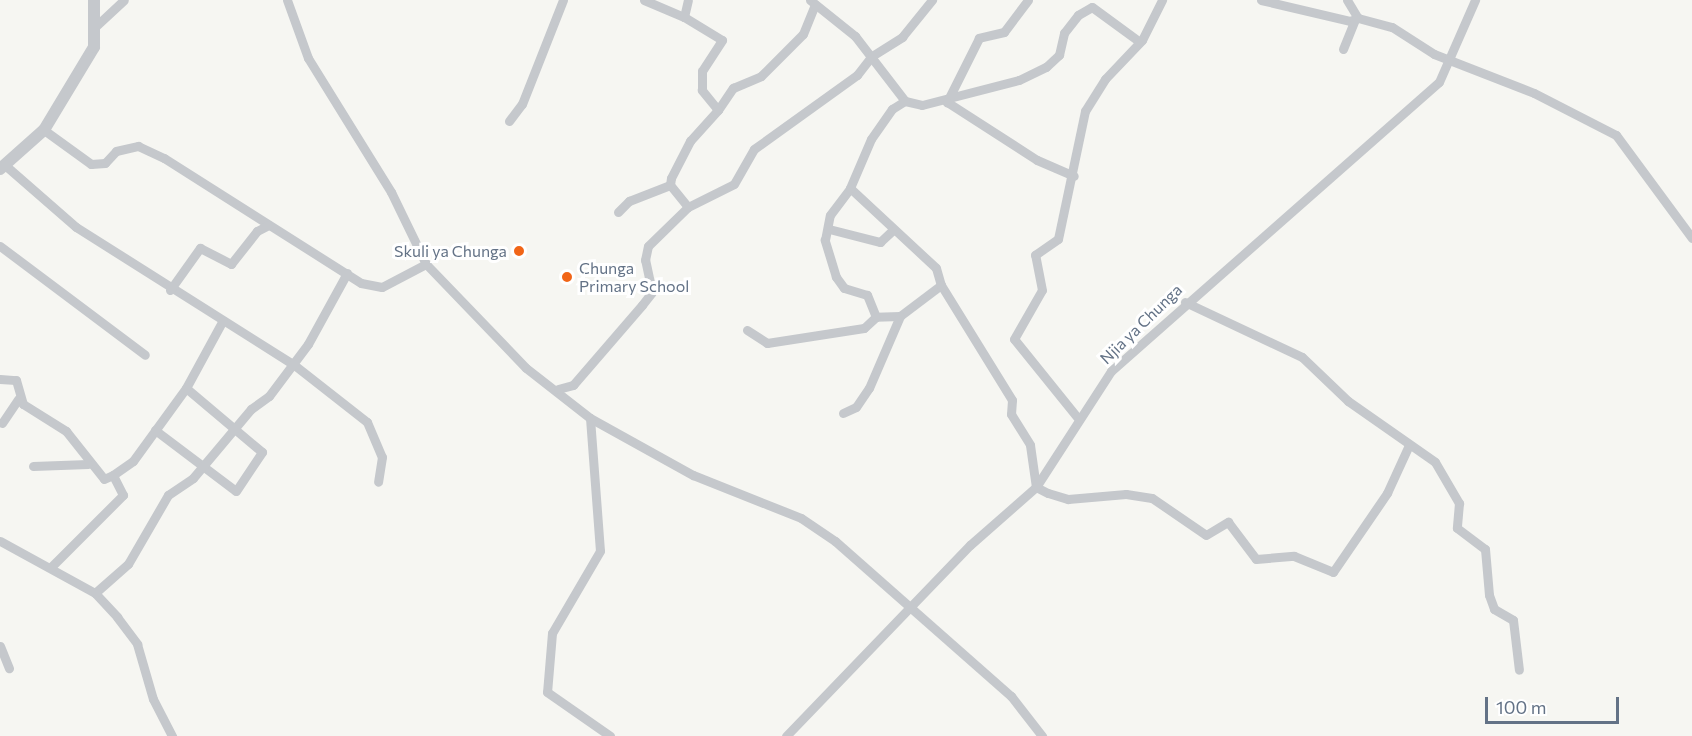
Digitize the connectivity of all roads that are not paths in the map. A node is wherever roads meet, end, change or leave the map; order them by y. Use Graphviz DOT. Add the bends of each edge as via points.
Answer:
graph roads {
  1 [pos="94,0"];
  2 [pos="124,0"];
  3 [pos="287,0"];
  4 [pos="563,0"];
  5 [pos="644,0"];
  6 [pos="688,0"];
  7 [pos="932,0"];
  8 [pos="1028,0"];
  9 [pos="1162,0"];
  10 [pos="1347,0"];
  11 [pos="1475,0"];
  12 [pos="813,2"];
  13 [pos="1266,2"];
  14 [pos="684,17"];
  15 [pos="1356,18"];
  16 [pos="96,26"];
  17 [pos="1140,42"];
  18 [pos="1343,49"];
  19 [pos="872,56"];
  20 [pos="1448,57"];
  21 [pos="905,101"];
  22 [pos="947,102"];
  23 [pos="718,110"];
  24 [pos="508,121"];
  25 [pos="44,130"];
  26 [pos="3,167"];
  27 [pos="1074,176"];
  28 [pos="670,185"];
  29 [pos="850,188"];
  30 [pos="688,207"];
  31 [pos="618,212"];
  32 [pos="269,225"];
  33 [pos="829,229"];
  34 [pos="892,231"];
  35 [pos="1692,238"];
  36 [pos="0,246"];
  37 [pos="426,264"];
  38 [pos="347,273"];
  39 [pos="941,285"];
  40 [pos="170,290"];
  41 [pos="1185,302"];
  42 [pos="900,316"];
  43 [pos="876,317"];
  44 [pos="223,320"];
  45 [pos="747,330"];
  46 [pos="145,356"];
  47 [pos="293,364"];
  48 [pos="0,379"];
  49 [pos="186,387"];
  50 [pos="558,390"];
  51 [pos="18,399"];
  52 [pos="843,414"];
  53 [pos="1077,417"];
  54 [pos="590,418"];
  55 [pos="2,423"];
  56 [pos="235,427"];
  57 [pos="154,430"];
  58 [pos="1409,445"];
  59 [pos="88,464"];
  60 [pos="33,466"];
  61 [pos="204,467"];
  62 [pos="113,475"];
  63 [pos="378,482"];
  64 [pos="1036,487"];
  65 [pos="2,545"];
  66 [pos="51,567"];
  67 [pos="94,593"];
  68 [pos="910,606"];
  69 [pos="0,646"];
  70 [pos="9,668"];
  71 [pos="1519,670"];
  72 [pos="172,736"];
  73 [pos="610,736"];
  74 [pos="786,736"];
  75 [pos="1042,736"];
  1 -- 16 [label="street"];
  2 -- 16 [label="street"];
  3 -- 37 [label="street" via="308,58 391,192"];
  4 -- 24 [label="street" via="522,104"];
  5 -- 14 [label="street"];
  6 -- 14 [label="street"];
  7 -- 19 [label="street" via="902,37"];
  8 -- 22 [label="street" via="1004,32 979,38"];
  9 -- 17 [label="street"];
  10 -- 15 [label="street"];
  11 -- 20 [label="street, Njia ya Chunga"];
  12 -- 19 [label="street"];
  12 -- 23 [label="street" via="802,34 761,76 733,88"];
  13 -- 15 [label="street"];
  14 -- 23 [label="street" via="722,40 702,71 702,90"];
  15 -- 18 [label="street"];
  15 -- 20 [label="street" via="1392,27"];
  16 -- 25 [label="street" via="94,47"];
  17 -- 22 [label="street" via="1092,8 1078,15 1065,33 1059,55 1046,67"];
  17 -- 27 [label="street" via="1105,79 1085,111"];
  19 -- 21 [label="street"];
  19 -- 30 [label="street" via="857,75 754,149 734,184"];
  20 -- 35 [label="street" via="1616,135"];
  20 -- 41 [label="street, Njia ya Chunga" via="1439,82 1425,97"];
  21 -- 22 [label="street" via="935,106"];
  21 -- 29 [label="street" via="882,121"];
  22 -- 27 [label="street" via="1037,160"];
  23 -- 28 [label="street" via="685,149"];
  25 -- 26 [label="street"];
  25 -- 32 [label="street" via="91,164 105,164 116,151 138,146"];
  26 -- 40 [label="street" via="76,227"];
  27 -- 53 [label="street" via="1058,239 1035,255 1042,291 1014,339"];
  28 -- 30 [label="street"];
  28 -- 31 [label="street" via="629,201"];
  29 -- 33 [label="street" via="830,215"];
  29 -- 34 [label="street"];
  30 -- 50 [label="street" via="648,246 645,260 652,292 573,385"];
  32 -- 38 [label="street"];
  32 -- 40 [label="street" via="257,231 231,264 200,248"];
  33 -- 34 [label="street" via="880,242"];
  33 -- 43 [label="street" via="825,240 836,278 844,288 867,295"];
  34 -- 39 [label="street" via="936,268"];
  36 -- 46 [label="street"];
  37 -- 38 [label="street" via="377,288"];
  37 -- 50 [label="street" via="525,368"];
  38 -- 47 [label="street"];
  39 -- 42 [label="street"];
  39 -- 64 [label="street" via="1012,400 1011,414 1030,445"];
  40 -- 44 [label="street"];
  41 -- 53 [label="street, Njia ya Chunga" via="1111,371"];
  41 -- 58 [label="street" via="1302,357 1348,400"];
  42 -- 43 [label="street"];
  42 -- 52 [label="street" via="868,388 856,407"];
  43 -- 45 [label="street" via="864,328 767,343"];
  44 -- 47 [label="street"];
  44 -- 49 [label="street"];
  47 -- 56 [label="street" via="269,396"];
  47 -- 63 [label="street" via="367,422 382,457"];
  48 -- 51 [label="street" via="16,381"];
  49 -- 56 [label="street"];
  49 -- 57 [label="street"];
  50 -- 54 [label="street"];
  51 -- 55 [label="street"];
  51 -- 59 [label="street" via="66,431"];
  53 -- 64 [label="street, Njia ya Chunga"];
  54 -- 68 [label="street" via="693,475 801,518"];
  54 -- 73 [label="street" via="600,551 552,633 547,692"];
  56 -- 61 [label="street"];
  56 -- 61 [label="street" via="262,452 236,491"];
  57 -- 61 [label="street"];
  57 -- 62 [label="street" via="133,461"];
  58 -- 64 [label="street" via="1387,493 1333,572 1294,556 1256,559 1228,522 1206,535 1152,498 1126,494 1068,499"];
  58 -- 71 [label="street" via="1435,462 1459,503 1457,528 1485,549 1494,609 1514,620"];
  59 -- 60 [label="street"];
  59 -- 62 [label="street" via="104,478"];
  61 -- 67 [label="street" via="168,495 128,564"];
  62 -- 66 [label="street" via="123,495"];
  64 -- 68 [label="street, Njia ya Chunga"];
  65 -- 66 [label="street"];
  66 -- 67 [label="street"];
  67 -- 72 [label="street" via="137,644 153,699"];
  68 -- 74 [label="street, Njia ya Chunga"];
  68 -- 75 [label="street" via="1011,696"];
  69 -- 70 [label="street"];
}
